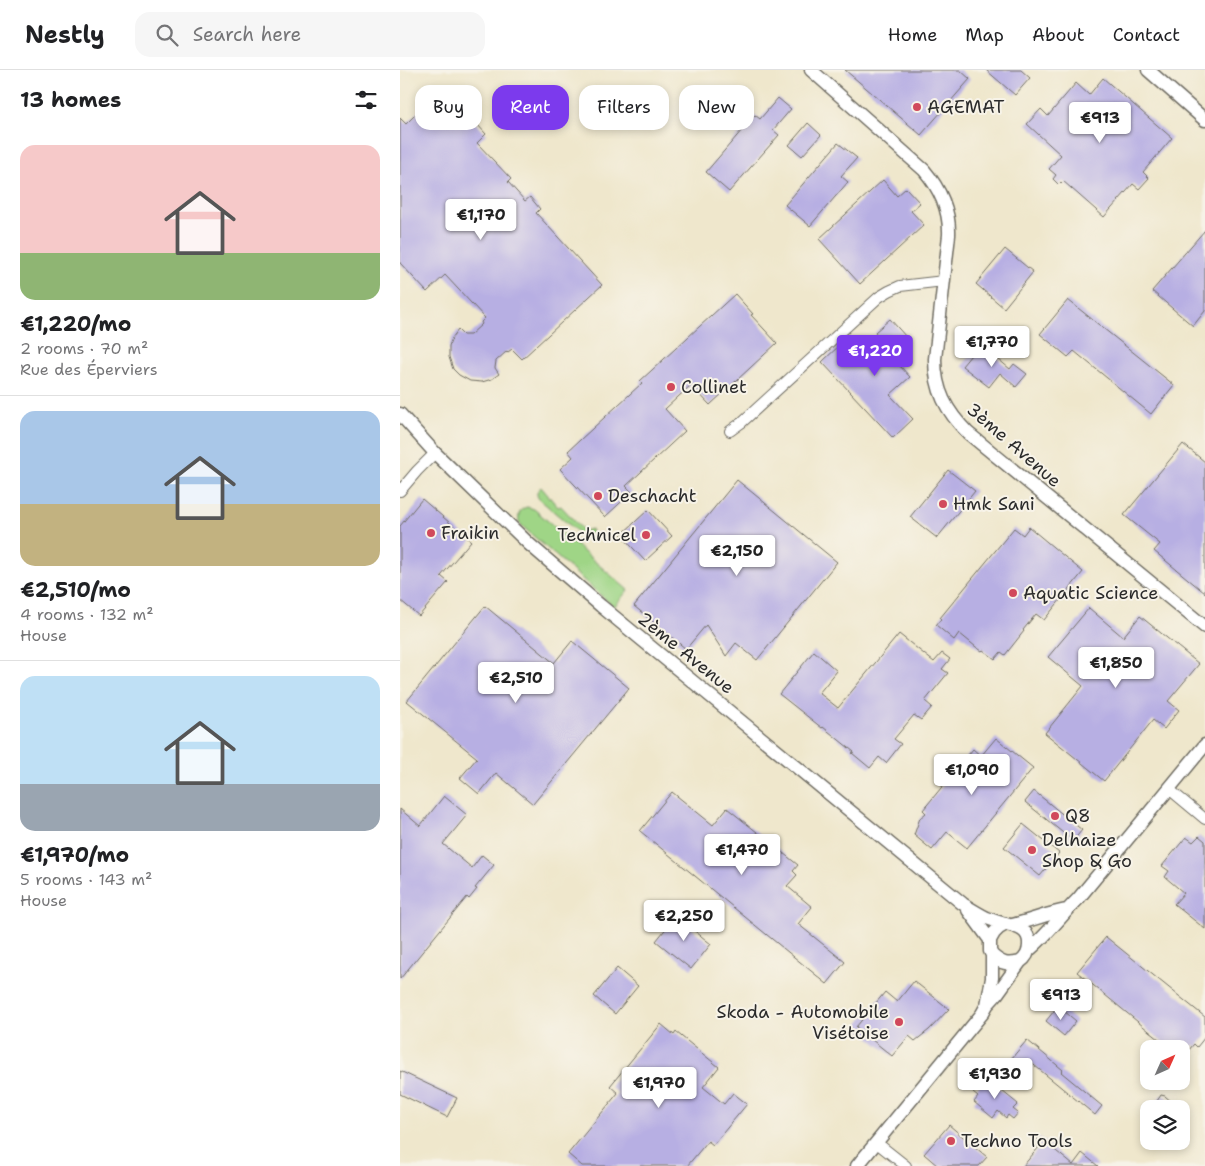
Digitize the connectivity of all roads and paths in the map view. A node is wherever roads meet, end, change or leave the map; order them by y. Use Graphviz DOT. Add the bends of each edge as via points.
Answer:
graph roads {
  1 [pos="811,70"];
  2 [pos="1148,70"];
  3 [pos="1205,120"];
  4 [pos="944,281"];
  5 [pos="400,414"];
  6 [pos="730,432"];
  7 [pos="435,453"];
  8 [pos="400,491"];
  9 [pos="1205,627"];
  10 [pos="1205,745"];
  11 [pos="1168,789"];
  12 [pos="1205,819"];
  13 [pos="963,904"];
  14 [pos="1067,910"];
  15 [pos="1009,925"];
  16 [pos="990,940"];
  17 [pos="1028,951"];
  18 [pos="992,955"];
  19 [pos="1020,962"];
  20 [pos="987,1005"];
  21 [pos="877,1143"];
  22 [pos="857,1166"];
  23 [pos="906,1166"];
  1 -- 4 [label="street, 3ème Avenue" via="932,179 950,221"];
  2 -- 3 [label="street"];
  4 -- 6 [label="street" via="900,286 879,297"];
  4 -- 9 [label="street, 3ème Avenue" via="935,373 942,399 958,423"];
  5 -- 7 [label="street, 2ème Avenue"];
  7 -- 8 [label="street"];
  7 -- 13 [label="street, 2ème Avenue" via="516,533 601,606"];
  10 -- 11 [label="street"];
  11 -- 12 [label="street"];
  11 -- 14 [label="street"];
  13 -- 15 [label="street, 2ème Avenue" via="985,917"];
  13 -- 16 [label="street, 2ème Avenue"];
  14 -- 15 [label="street"];
  14 -- 17 [label="street"];
  15 -- 16 [label="street" via="999,928"];
  15 -- 17 [label="street" via="1019,927 1028,937"];
  16 -- 18 [label="street"];
  17 -- 19 [label="street"];
  18 -- 19 [label="street" via="1006,964"];
  18 -- 20 [label="street"];
  19 -- 20 [label="street"];
  20 -- 21 [label="street"];
  21 -- 22 [label="street"];
  21 -- 23 [label="street"];
}
